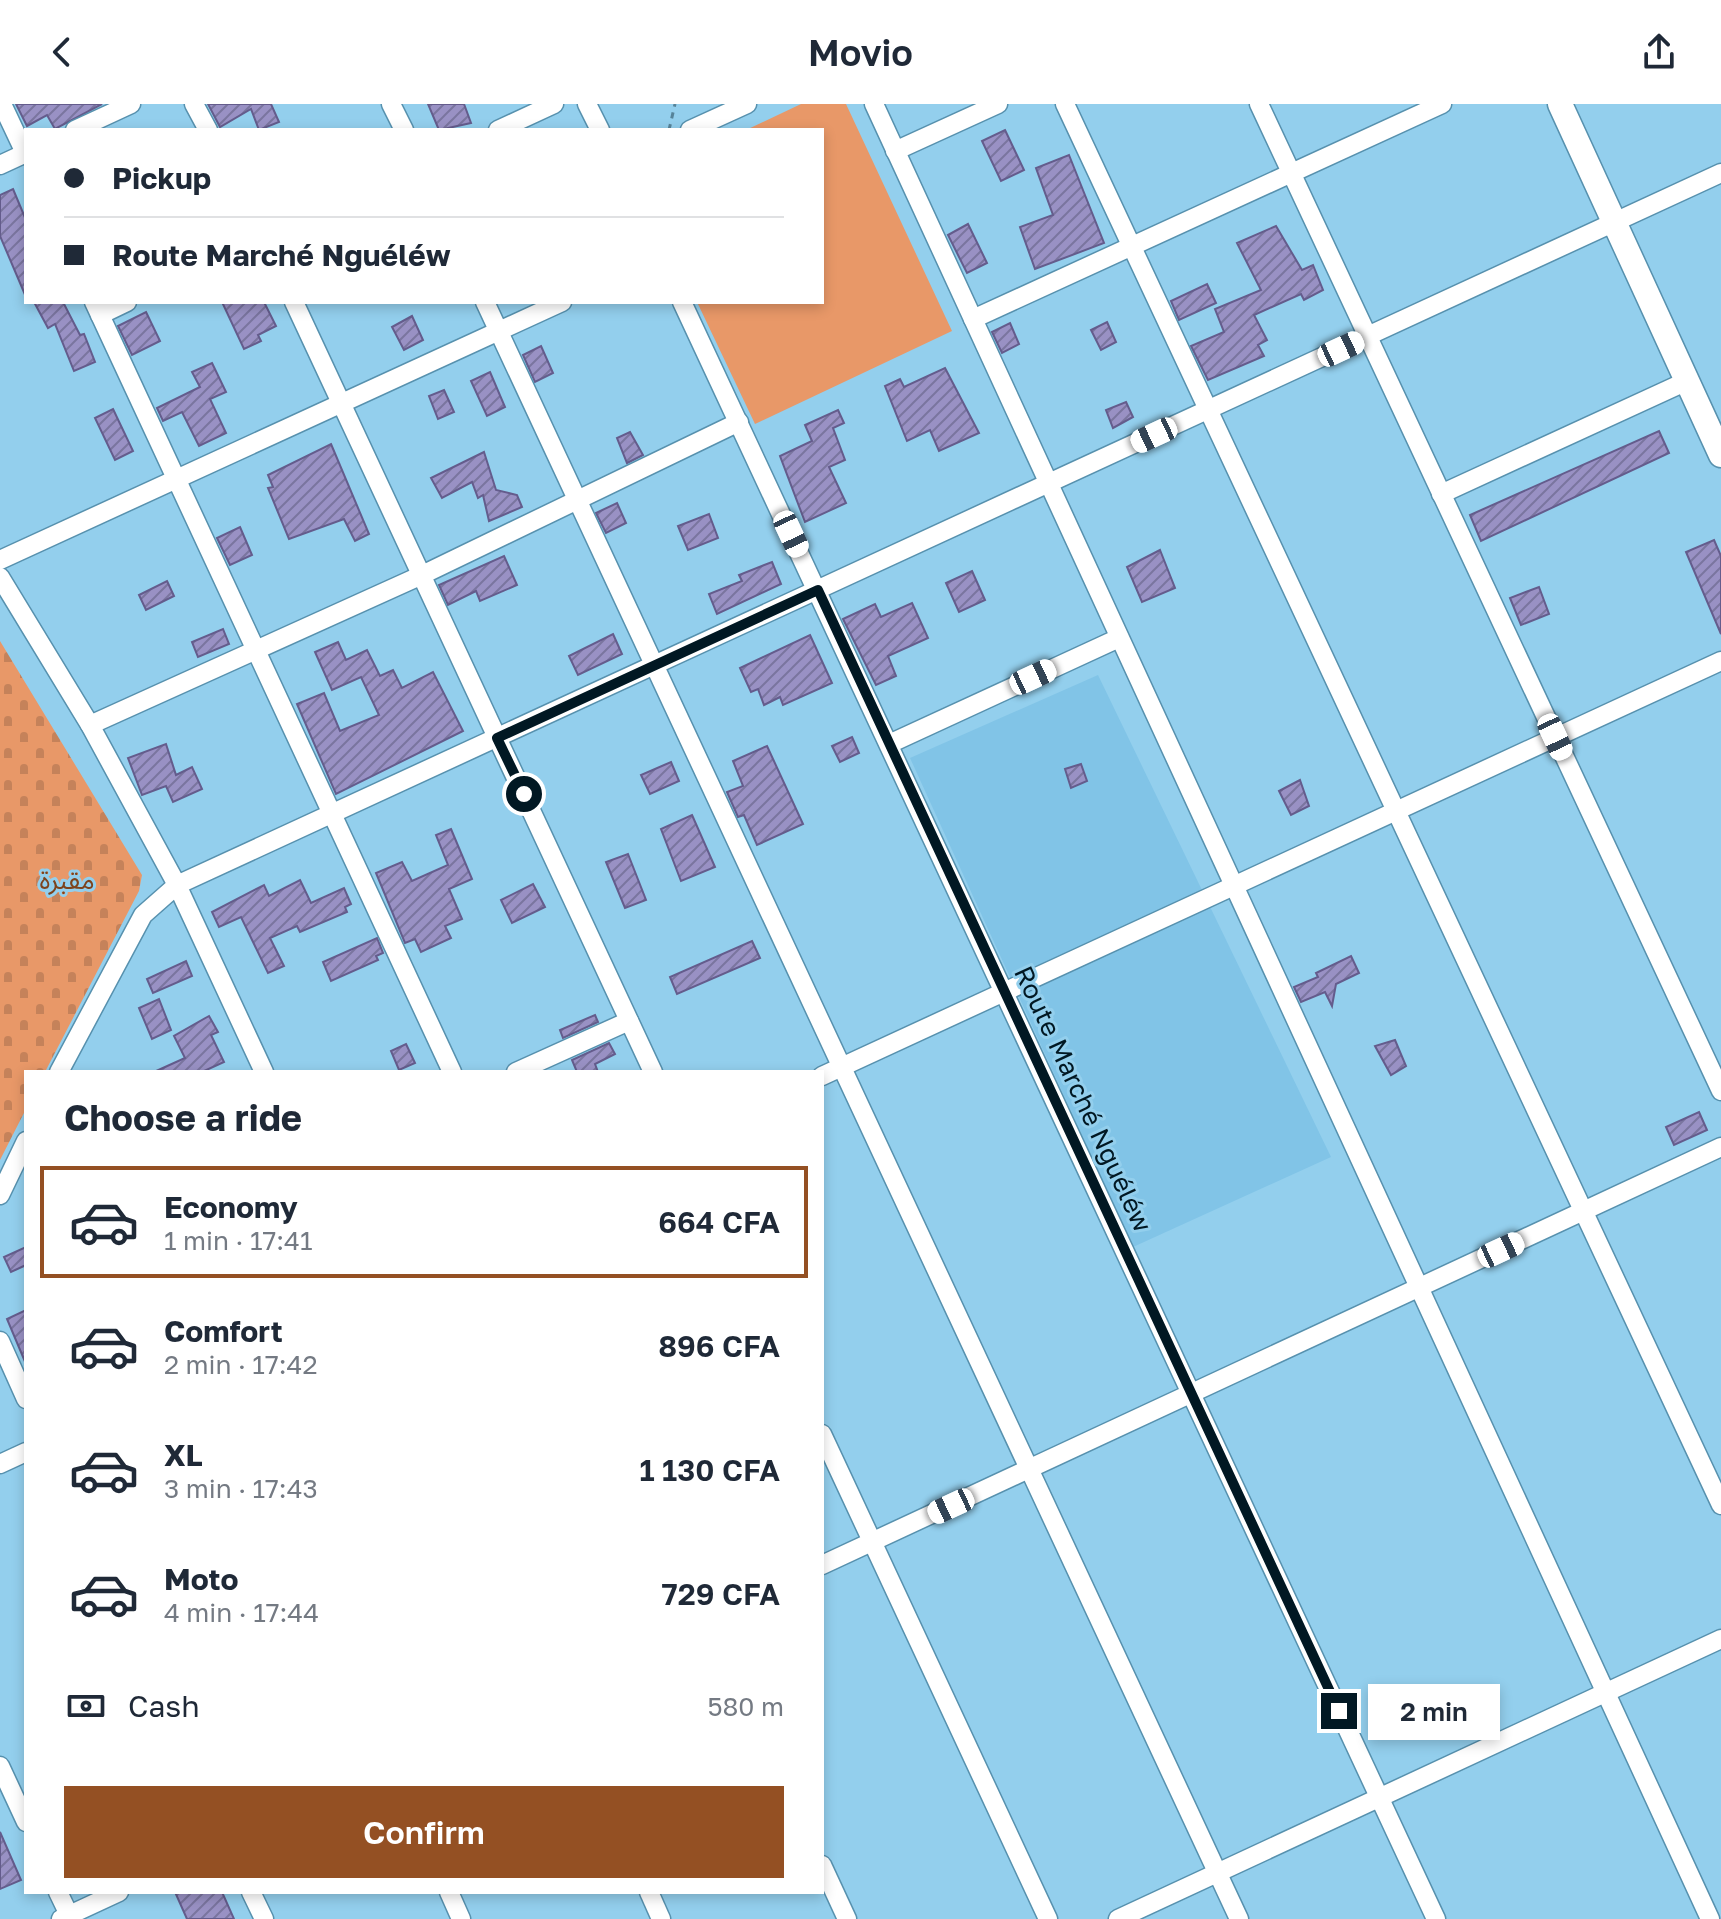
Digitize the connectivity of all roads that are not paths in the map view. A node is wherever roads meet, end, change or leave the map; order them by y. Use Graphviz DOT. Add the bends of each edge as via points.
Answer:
graph roads {
  1 [pos="2,104"];
  2 [pos="131,104"];
  3 [pos="194,104"];
  4 [pos="391,104"];
  5 [pos="554,104"];
  6 [pos="587,104"];
  7 [pos="747,104"];
  8 [pos="874,104"];
  9 [pos="998,104"];
  10 [pos="1065,104"];
  11 [pos="1259,104"];
  12 [pos="1442,104"];
  13 [pos="1560,104"];
  14 [pos="79,128"];
  15 [pos="207,128"];
  16 [pos="403,128"];
  17 [pos="502,128"];
  18 [pos="599,128"];
  19 [pos="694,128"];
  20 [pos="24,150"];
  21 [pos="895,151"];
  22 [pos="24,155"];
  23 [pos="0,165"];
  24 [pos="1291,173"];
  25 [pos="1721,173"];
  26 [pos="1614,223"];
  27 [pos="1131,246"];
  28 [pos="117,304"];
  29 [pos="295,304"];
  30 [pos="486,304"];
  31 [pos="558,304"];
  32 [pos="683,304"];
  33 [pos="97,308"];
  34 [pos="973,319"];
  35 [pos="499,332"];
  36 [pos="1367,336"];
  37 [pos="1687,381"];
  38 [pos="342,404"];
  39 [pos="1207,410"];
  40 [pos="739,422"];
  41 [pos="1721,455"];
  42 [pos="177,479"];
  43 [pos="1049,484"];
  44 [pos="1441,494"];
  45 [pos="578,500"];
  46 [pos="0,560"];
  47 [pos="422,575"];
  48 [pos="0,577"];
  49 [pos="818,590"];
  50 [pos="1119,638"];
  51 [pos="257,651"];
  52 [pos="1721,661"];
  53 [pos="655,665"];
  54 [pos="90,725"];
  55 [pos="1555,737"];
  56 [pos="497,738"];
  57 [pos="889,744"];
  58 [pos="1394,811"];
  59 [pos="332,814"];
  60 [pos="177,885"];
  61 [pos="1234,885"];
  62 [pos="1004,990"];
  63 [pos="629,1021"];
  64 [pos="842,1067"];
  65 [pos="65,1068"];
  66 [pos="263,1070"];
  67 [pos="451,1070"];
  68 [pos="520,1070"];
  69 [pos="652,1070"];
  70 [pos="824,1075"];
  71 [pos="1721,1091"];
  72 [pos="24,1145"];
  73 [pos="1721,1147"];
  74 [pos="0,1195"];
  75 [pos="1583,1213"];
  76 [pos="1419,1288"];
  77 [pos="0,1341"];
  78 [pos="1192,1393"];
  79 [pos="24,1395"];
  80 [pos="824,1438"];
  81 [pos="24,1453"];
  82 [pos="0,1464"];
  83 [pos="1029,1469"];
  84 [pos="1721,1505"];
  85 [pos="872,1542"];
  86 [pos="824,1564"];
  87 [pos="1721,1639"];
  88 [pos="1606,1692"];
  89 [pos="0,1766"];
  90 [pos="1379,1797"];
  91 [pos="24,1818"];
  92 [pos="824,1869"];
  93 [pos="1217,1873"];
  94 [pos="59,1894"];
  95 [pos="115,1894"];
  96 [pos="252,1894"];
  97 [pos="450,1894"];
  98 [pos="650,1894"];
  99 [pos="67,1918"];
  100 [pos="264,1919"];
  101 [pos="461,1919"];
  102 [pos="661,1919"];
  103 [pos="847,1919"];
  104 [pos="1048,1919"];
  105 [pos="1118,1919"];
  106 [pos="1239,1919"];
  107 [pos="1436,1919"];
  108 [pos="1710,1919"];
  1 -- 20 [label="street"];
  2 -- 14 [label="street"];
  3 -- 15 [label="street"];
  4 -- 16 [label="street"];
  5 -- 17 [label="street"];
  6 -- 18 [label="street"];
  7 -- 19 [label="street"];
  8 -- 21 [label="street"];
  9 -- 21 [label="street"];
  10 -- 27 [label="street"];
  11 -- 24 [label="street"];
  12 -- 24 [label="street"];
  13 -- 26 [label="main road"];
  21 -- 34 [label="street"];
  22 -- 23 [label="street"];
  24 -- 27 [label="street"];
  24 -- 36 [label="street"];
  25 -- 26 [label="street"];
  26 -- 36 [label="street"];
  26 -- 37 [label="main road"];
  27 -- 34 [label="street"];
  27 -- 39 [label="street"];
  28 -- 33 [label="street"];
  29 -- 38 [label="street"];
  30 -- 35 [label="street"];
  31 -- 35 [label="street"];
  32 -- 40 [label="street, Route Marché Nguéléw"];
  33 -- 42 [label="street"];
  34 -- 43 [label="street"];
  35 -- 38 [label="street"];
  35 -- 45 [label="street"];
  36 -- 39 [label="street"];
  36 -- 44 [label="street"];
  37 -- 41 [label="main road"];
  37 -- 44 [label="street"];
  38 -- 42 [label="street"];
  38 -- 47 [label="street"];
  39 -- 43 [label="street"];
  39 -- 58 [label="street"];
  40 -- 45 [label="street"];
  40 -- 49 [label="street, Route Marché Nguéléw"];
  42 -- 46 [label="street"];
  42 -- 51 [label="street"];
  43 -- 49 [label="street"];
  43 -- 50 [label="street"];
  44 -- 55 [label="street"];
  45 -- 47 [label="street"];
  45 -- 53 [label="street"];
  47 -- 51 [label="street"];
  47 -- 56 [label="street"];
  48 -- 54 [label="street"];
  49 -- 53 [label="street"];
  49 -- 57 [label="street, Route Marché Nguéléw"];
  50 -- 57 [label="street"];
  50 -- 61 [label="street"];
  51 -- 54 [label="street"];
  51 -- 59 [label="street"];
  52 -- 55 [label="street"];
  53 -- 56 [label="street"];
  53 -- 64 [label="street"];
  54 -- 60 [label="street"];
  55 -- 58 [label="street"];
  55 -- 71 [label="street"];
  56 -- 59 [label="street"];
  56 -- 63 [label="street"];
  57 -- 62 [label="street, Route Marché Nguéléw"];
  58 -- 61 [label="street"];
  58 -- 75 [label="street"];
  59 -- 60 [label="street"];
  59 -- 67 [label="street"];
  60 -- 65 [label="street" via="143,915"];
  60 -- 66 [label="street"];
  61 -- 62 [label="street"];
  61 -- 76 [label="street"];
  62 -- 64 [label="street"];
  62 -- 78 [label="street, Route Marché Nguéléw"];
  63 -- 68 [label="street"];
  63 -- 69 [label="street"];
  64 -- 70 [label="street"];
  64 -- 83 [label="street"];
  72 -- 74 [label="street"];
  73 -- 75 [label="street"];
  75 -- 76 [label="street"];
  75 -- 84 [label="street"];
  76 -- 78 [label="street"];
  76 -- 88 [label="street"];
  77 -- 79 [label="street"];
  78 -- 83 [label="street"];
  78 -- 90 [label="street, Route Marché Nguéléw"];
  80 -- 85 [label="street"];
  81 -- 82 [label="street"];
  83 -- 85 [label="street"];
  83 -- 93 [label="street"];
  85 -- 86 [label="street"];
  85 -- 104 [label="street"];
  87 -- 88 [label="street"];
  88 -- 90 [label="street"];
  88 -- 108 [label="street"];
  89 -- 91 [label="street"];
  90 -- 93 [label="street"];
  90 -- 107 [label="street, Route Marché Nguéléw"];
  92 -- 103 [label="street"];
  93 -- 105 [label="street"];
  93 -- 106 [label="street"];
  94 -- 99 [label="street"];
  95 -- 99 [label="street"];
  96 -- 100 [label="street"];
  97 -- 101 [label="street"];
  98 -- 102 [label="street"];
}
